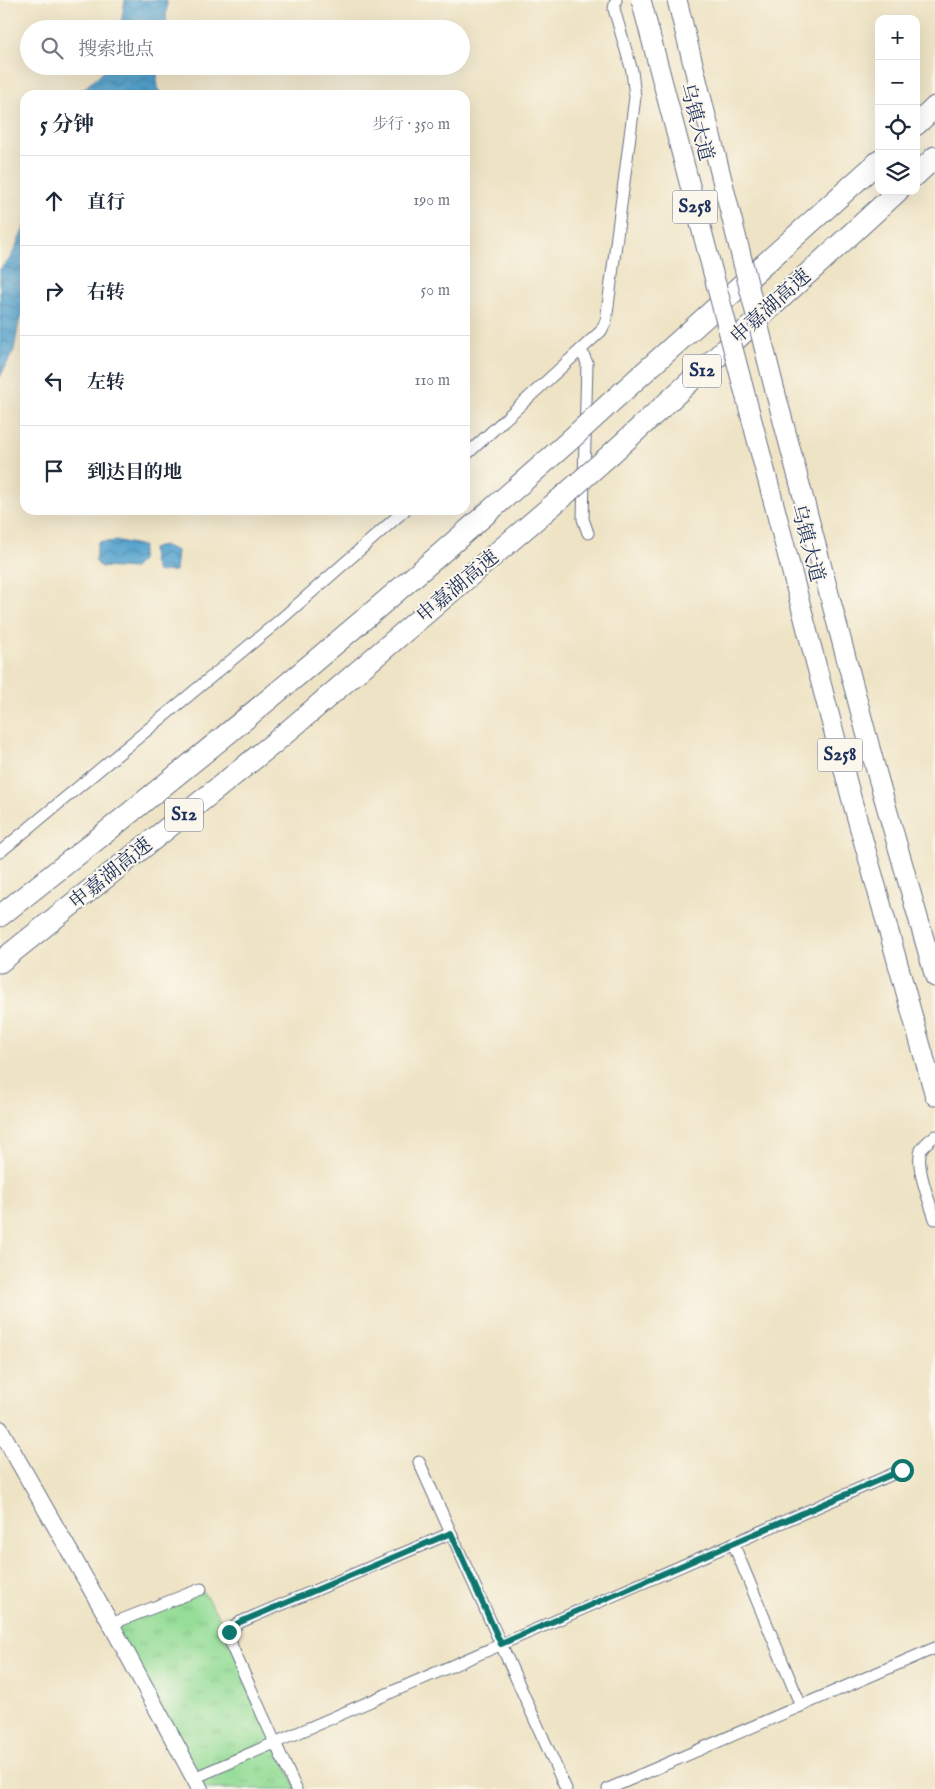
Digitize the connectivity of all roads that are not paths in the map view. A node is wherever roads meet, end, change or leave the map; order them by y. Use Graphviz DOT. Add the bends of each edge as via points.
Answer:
graph roads {
  1 [pos="616,0"];
  2 [pos="641,0"];
  3 [pos="677,0"];
  4 [pos="935,107"];
  5 [pos="920,121"];
  6 [pos="935,157"];
  7 [pos="875,165"];
  8 [pos="920,171"];
  9 [pos="894,195"];
  10 [pos="581,350"];
  11 [pos="470,451"];
  12 [pos="399,515"];
  13 [pos="588,534"];
  14 [pos="0,852"];
  15 [pos="0,916"];
  16 [pos="0,962"];
  17 [pos="935,977"];
  18 [pos="935,1096"];
  19 [pos="935,1136"];
  20 [pos="935,1219"];
  21 [pos="0,1429"];
  22 [pos="419,1462"];
  23 [pos="902,1470"];
  24 [pos="451,1533"];
  25 [pos="733,1543"];
  26 [pos="201,1589"];
  27 [pos="111,1624"];
  28 [pos="501,1644"];
  29 [pos="935,1648"];
  30 [pos="802,1706"];
  31 [pos="275,1742"];
  32 [pos="197,1783"];
  33 [pos="296,1789"];
  34 [pos="566,1789"];
  35 [pos="608,1789"];
  1 -- 10 [label="street" via="614,9 632,71 634,109 606,321 601,331"];
  2 -- 18 [label="main road, 乌镇大道 / S258, bridge" via="849,788"];
  3 -- 17 [label="main road, 乌镇大道 / S258, bridge" via="777,400"];
  4 -- 5 [label="highway"];
  6 -- 8 [label="highway"];
  7 -- 15 [label="highway, 申嘉湖高速 / S12, bridge" via="570,440 344,638 196,761"];
  9 -- 16 [label="highway, 申嘉湖高速 / S12, bridge" via="611,454 366,666"];
  10 -- 11 [label="street"];
  10 -- 13 [label="street" via="587,363 583,519"];
  12 -- 14 [label="street" via="272,626"];
  19 -- 20 [label="street" via="921,1151 920,1162"];
  21 -- 27 [label="street"];
  22 -- 24 [label="street"];
  23 -- 25 [label="street"];
  24 -- 28 [label="street"];
  24 -- 31 [label="street" via="238,1623 229,1632 232,1647"];
  25 -- 28 [label="street"];
  25 -- 30 [label="street"];
  26 -- 27 [label="street"];
  27 -- 32 [label="street"];
  28 -- 31 [label="street"];
  28 -- 34 [label="street"];
  29 -- 30 [label="street"];
  30 -- 35 [label="street"];
  31 -- 32 [label="street"];
  31 -- 33 [label="street"];
}
